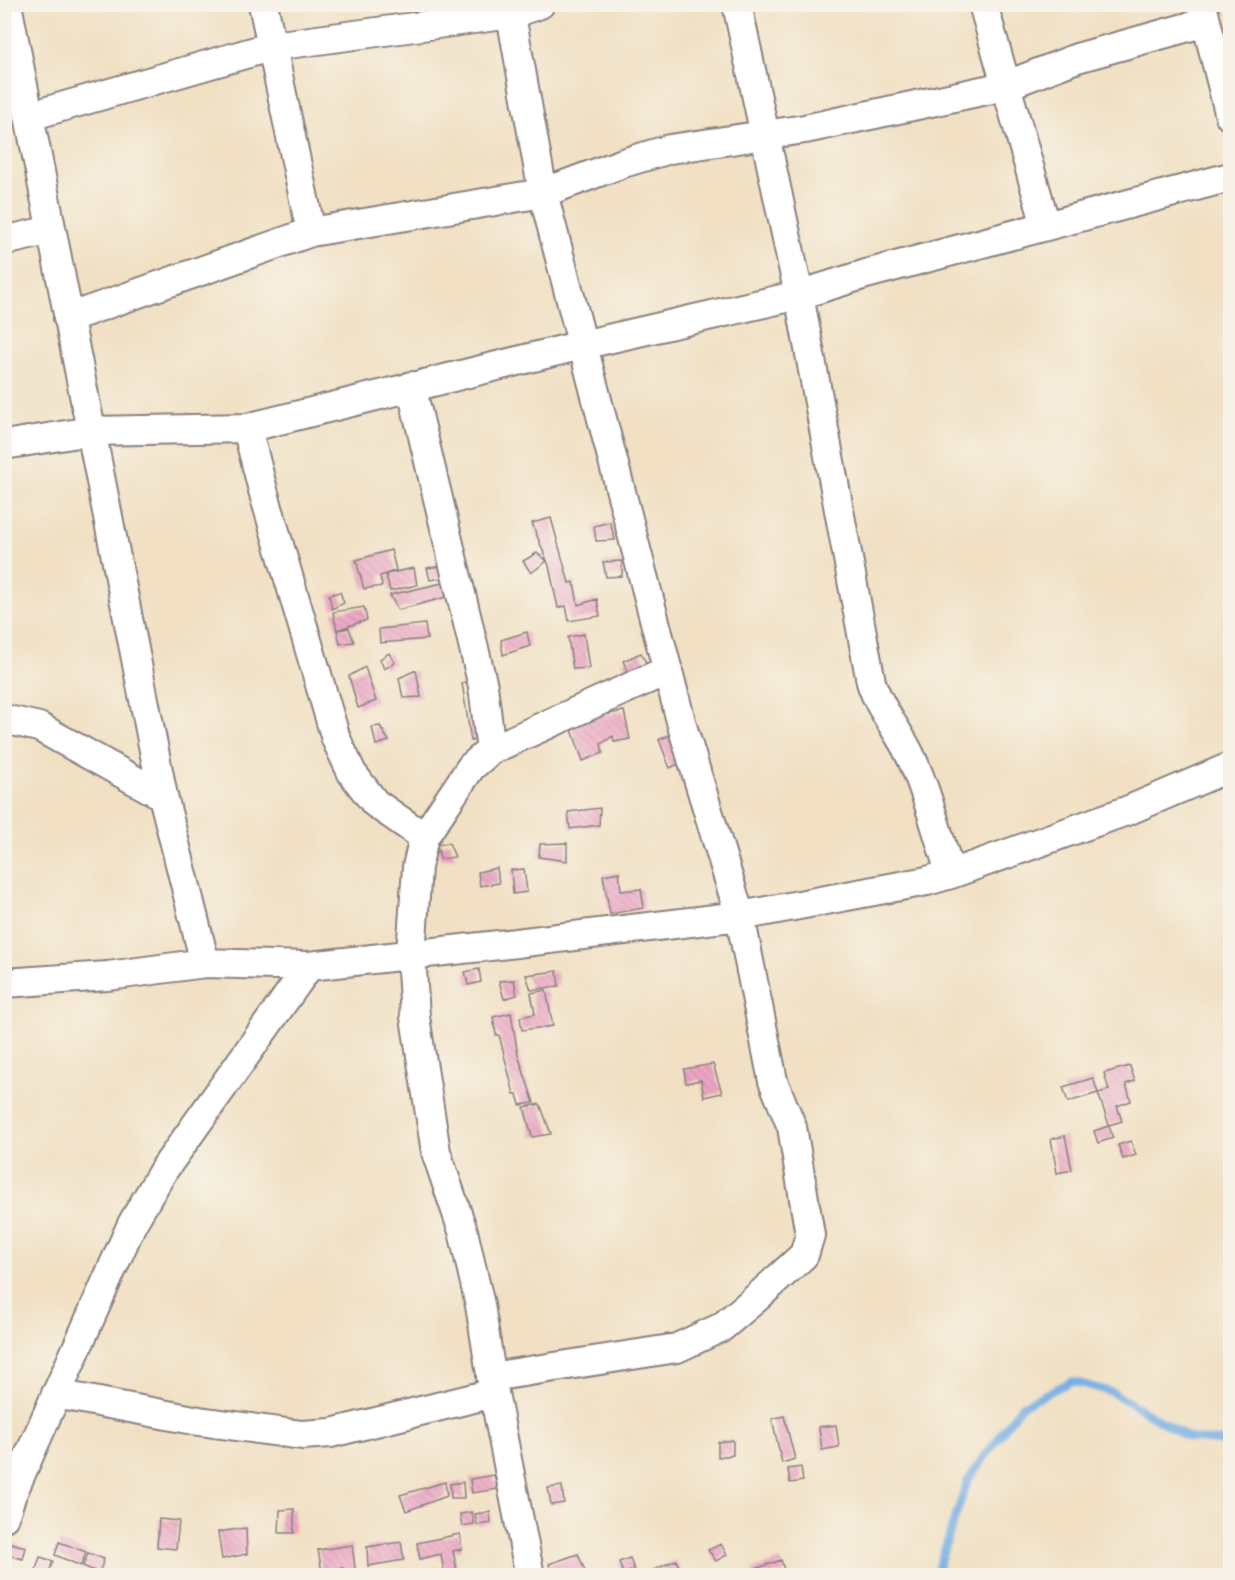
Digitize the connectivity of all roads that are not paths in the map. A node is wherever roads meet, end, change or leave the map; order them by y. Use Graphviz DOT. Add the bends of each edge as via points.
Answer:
graph roads {
  1 [pos="7,4"];
  2 [pos="263,4"];
  3 [pos="540,4"];
  4 [pos="736,4"];
  5 [pos="982,4"];
  6 [pos="510,9"];
  7 [pos="1204,13"];
  8 [pos="9,45"];
  9 [pos="273,46"];
  10 [pos="1005,86"];
  11 [pos="30,116"];
  12 [pos="1230,116"];
  13 [pos="765,136"];
  14 [pos="1230,177"];
  15 [pos="543,193"];
  16 [pos="1046,226"];
  17 [pos="51,230"];
  18 [pos="311,232"];
  19 [pos="4,241"];
  20 [pos="799,296"];
  21 [pos="68,318"];
  22 [pos="582,345"];
  23 [pos="411,386"];
  24 [pos="247,428"];
  25 [pos="91,431"];
  26 [pos="4,445"];
  27 [pos="668,670"];
  28 [pos="4,718"];
  29 [pos="491,750"];
  30 [pos="1230,767"];
  31 [pos="163,796"];
  32 [pos="424,837"];
  33 [pos="951,874"];
  34 [pos="740,916"];
  35 [pos="411,954"];
  36 [pos="205,963"];
  37 [pos="309,966"];
  38 [pos="4,983"];
  39 [pos="492,1385"];
  40 [pos="56,1394"];
  41 [pos="7,1496"];
  42 [pos="531,1575"];
  1 -- 8 [label="street"];
  2 -- 9 [label="street"];
  3 -- 6 [label="street"];
  4 -- 13 [label="street"];
  5 -- 10 [label="street"];
  6 -- 9 [label="street"];
  6 -- 15 [label="street"];
  7 -- 10 [label="street"];
  7 -- 12 [label="street"];
  8 -- 11 [label="street"];
  9 -- 11 [label="street"];
  9 -- 18 [label="street"];
  10 -- 13 [label="street"];
  10 -- 16 [label="street"];
  11 -- 17 [label="street"];
  13 -- 15 [label="street" via="670,149"];
  13 -- 20 [label="street"];
  14 -- 16 [label="street"];
  15 -- 18 [label="street"];
  15 -- 22 [label="street"];
  16 -- 20 [label="street"];
  17 -- 19 [label="street"];
  17 -- 21 [label="street"];
  18 -- 21 [label="street"];
  20 -- 22 [label="street"];
  20 -- 33 [label="street" via="871,682 876,698 911,757"];
  21 -- 25 [label="street"];
  22 -- 23 [label="street"];
  22 -- 27 [label="street"];
  23 -- 24 [label="street"];
  23 -- 29 [label="street" via="483,686"];
  24 -- 25 [label="street"];
  24 -- 32 [label="street" via="336,739 352,773 375,803"];
  25 -- 26 [label="street"];
  25 -- 31 [label="street"];
  27 -- 29 [label="street"];
  27 -- 34 [label="street"];
  28 -- 31 [label="street" via="39,727"];
  29 -- 32 [label="street" via="471,766"];
  30 -- 33 [label="street" via="1128,810"];
  31 -- 36 [label="street"];
  32 -- 35 [label="street" via="417,867"];
  33 -- 34 [label="street"];
  34 -- 35 [label="street"];
  34 -- 39 [label="street" via="773,1081 792,1127 809,1215 810,1235 804,1255 722,1327 677,1348"];
  35 -- 37 [label="street"];
  35 -- 39 [label="street" via="415,1017 436,1152 464,1231"];
  36 -- 37 [label="street"];
  36 -- 38 [label="street" via="108,976"];
  37 -- 40 [label="street" via="164,1171 132,1224"];
  39 -- 40 [label="street" via="331,1433 302,1435 199,1421"];
  39 -- 42 [label="street"];
  40 -- 41 [label="street"];
}
